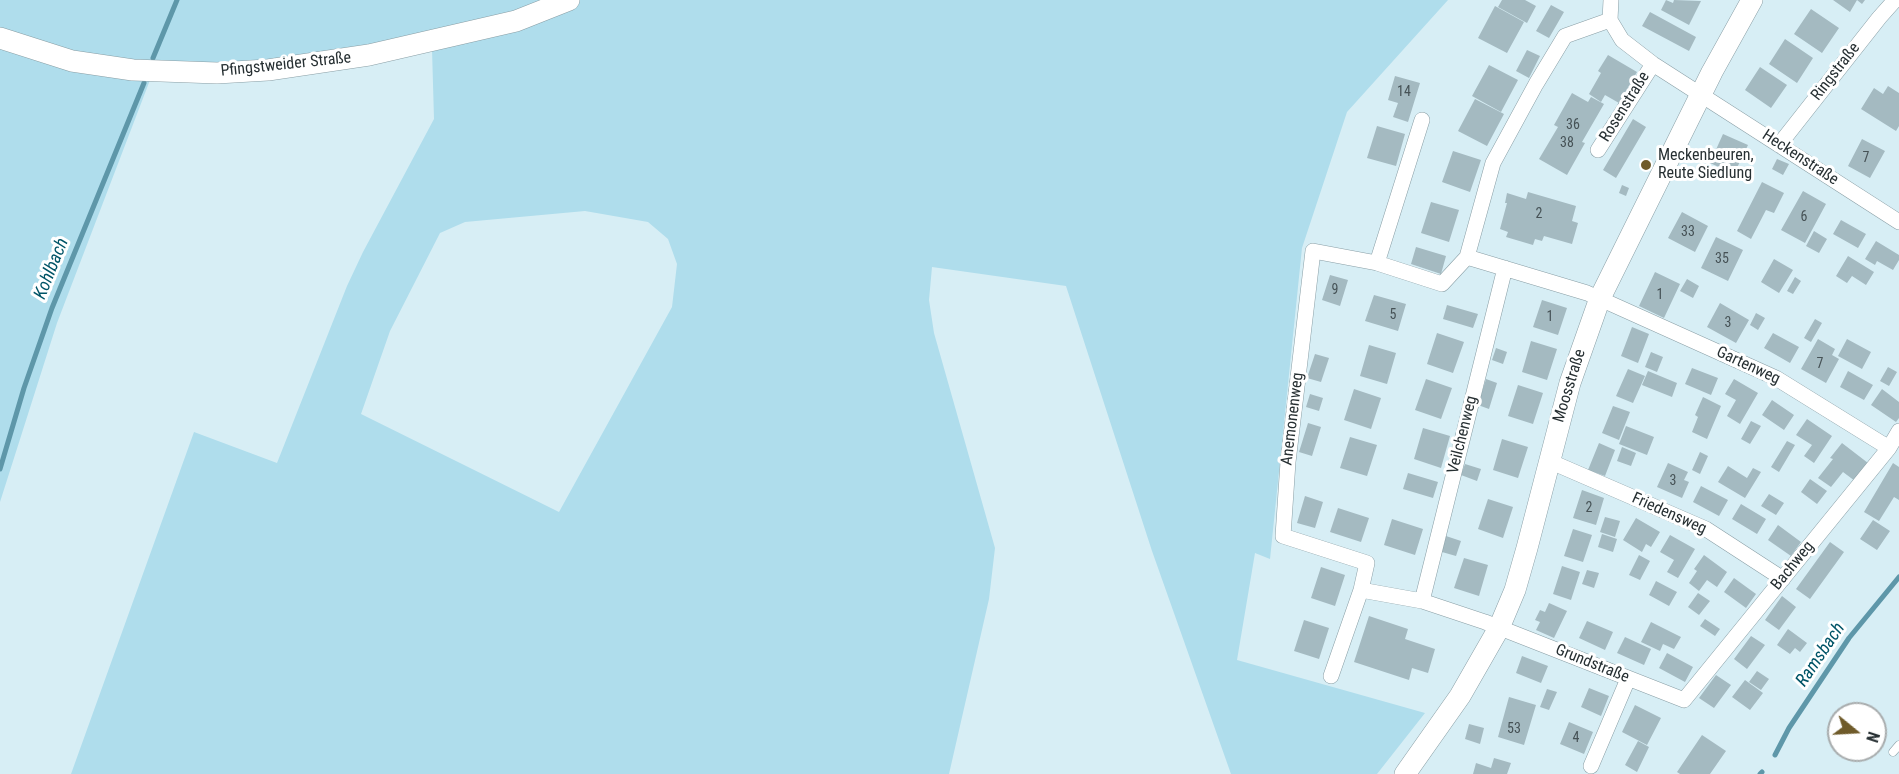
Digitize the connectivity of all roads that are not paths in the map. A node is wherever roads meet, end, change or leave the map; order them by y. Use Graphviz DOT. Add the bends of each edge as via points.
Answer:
graph roads {
  1 [pos="569,0"];
  2 [pos="1611,0"];
  3 [pos="1752,0"];
  4 [pos="1895,0"];
  5 [pos="1610,20"];
  6 [pos="0,38"];
  7 [pos="1653,64"];
  8 [pos="1701,94"];
  9 [pos="1422,120"];
  10 [pos="1779,145"];
  11 [pos="1598,150"];
  12 [pos="1899,222"];
  13 [pos="1467,257"];
  14 [pos="1377,263"];
  15 [pos="1505,268"];
  16 [pos="1600,298"];
  17 [pos="1899,431"];
  18 [pos="1889,448"];
  19 [pos="1548,461"];
  20 [pos="1783,579"];
  21 [pos="1361,590"];
  22 [pos="1422,601"];
  23 [pos="1499,628"];
  24 [pos="1331,676"];
  25 [pos="1628,679"];
  26 [pos="1684,700"];
  27 [pos="1899,745"];
  28 [pos="1893,752"];
  29 [pos="1591,766"];
  30 [pos="1405,774"];
  1 -- 6 [label="street, Pfingstweider Straße" via="516,21 369,56 248,71 176,73 102,66 54,56"];
  2 -- 5 [label="street"];
  3 -- 8 [label="street, Moosstraße"];
  4 -- 10 [label="street, Ringstraße"];
  5 -- 7 [label="street, Rosenstraße" via="1622,40"];
  5 -- 13 [label="street, Anemonenweg" via="1565,36 1536,84 1493,163"];
  7 -- 8 [label="street, Rosenstraße"];
  7 -- 11 [label="street, Rosenstraße"];
  8 -- 10 [label="street, Heckenstraße"];
  8 -- 16 [label="street, Moosstraße"];
  9 -- 14 [label="street"];
  10 -- 12 [label="street, Heckenstraße"];
  13 -- 14 [label="street, Anemonenweg" via="1442,284"];
  13 -- 15 [label="street"];
  14 -- 21 [label="street, Anemonenweg" via="1313,251 1283,536 1367,563"];
  15 -- 16 [label="street"];
  15 -- 22 [label="street, Veilchenweg"];
  16 -- 18 [label="street, Gartenweg" via="1776,378"];
  16 -- 19 [label="street, Moosstraße"];
  17 -- 18 [label="street, Bachweg"];
  18 -- 20 [label="street, Bachweg"];
  19 -- 20 [label="street, Friedensweg" via="1706,529"];
  19 -- 23 [label="street, Moosstraße" via="1515,590"];
  20 -- 26 [label="street, Bachweg"];
  21 -- 22 [label="street"];
  21 -- 24 [label="street, Anemonenweg"];
  22 -- 23 [label="street"];
  23 -- 25 [label="street, Grundstraße"];
  23 -- 30 [label="street, Moosstraße" via="1460,696"];
  25 -- 26 [label="street, Grundstraße"];
  25 -- 29 [label="street"];
  27 -- 28 [label="lane"];
}
